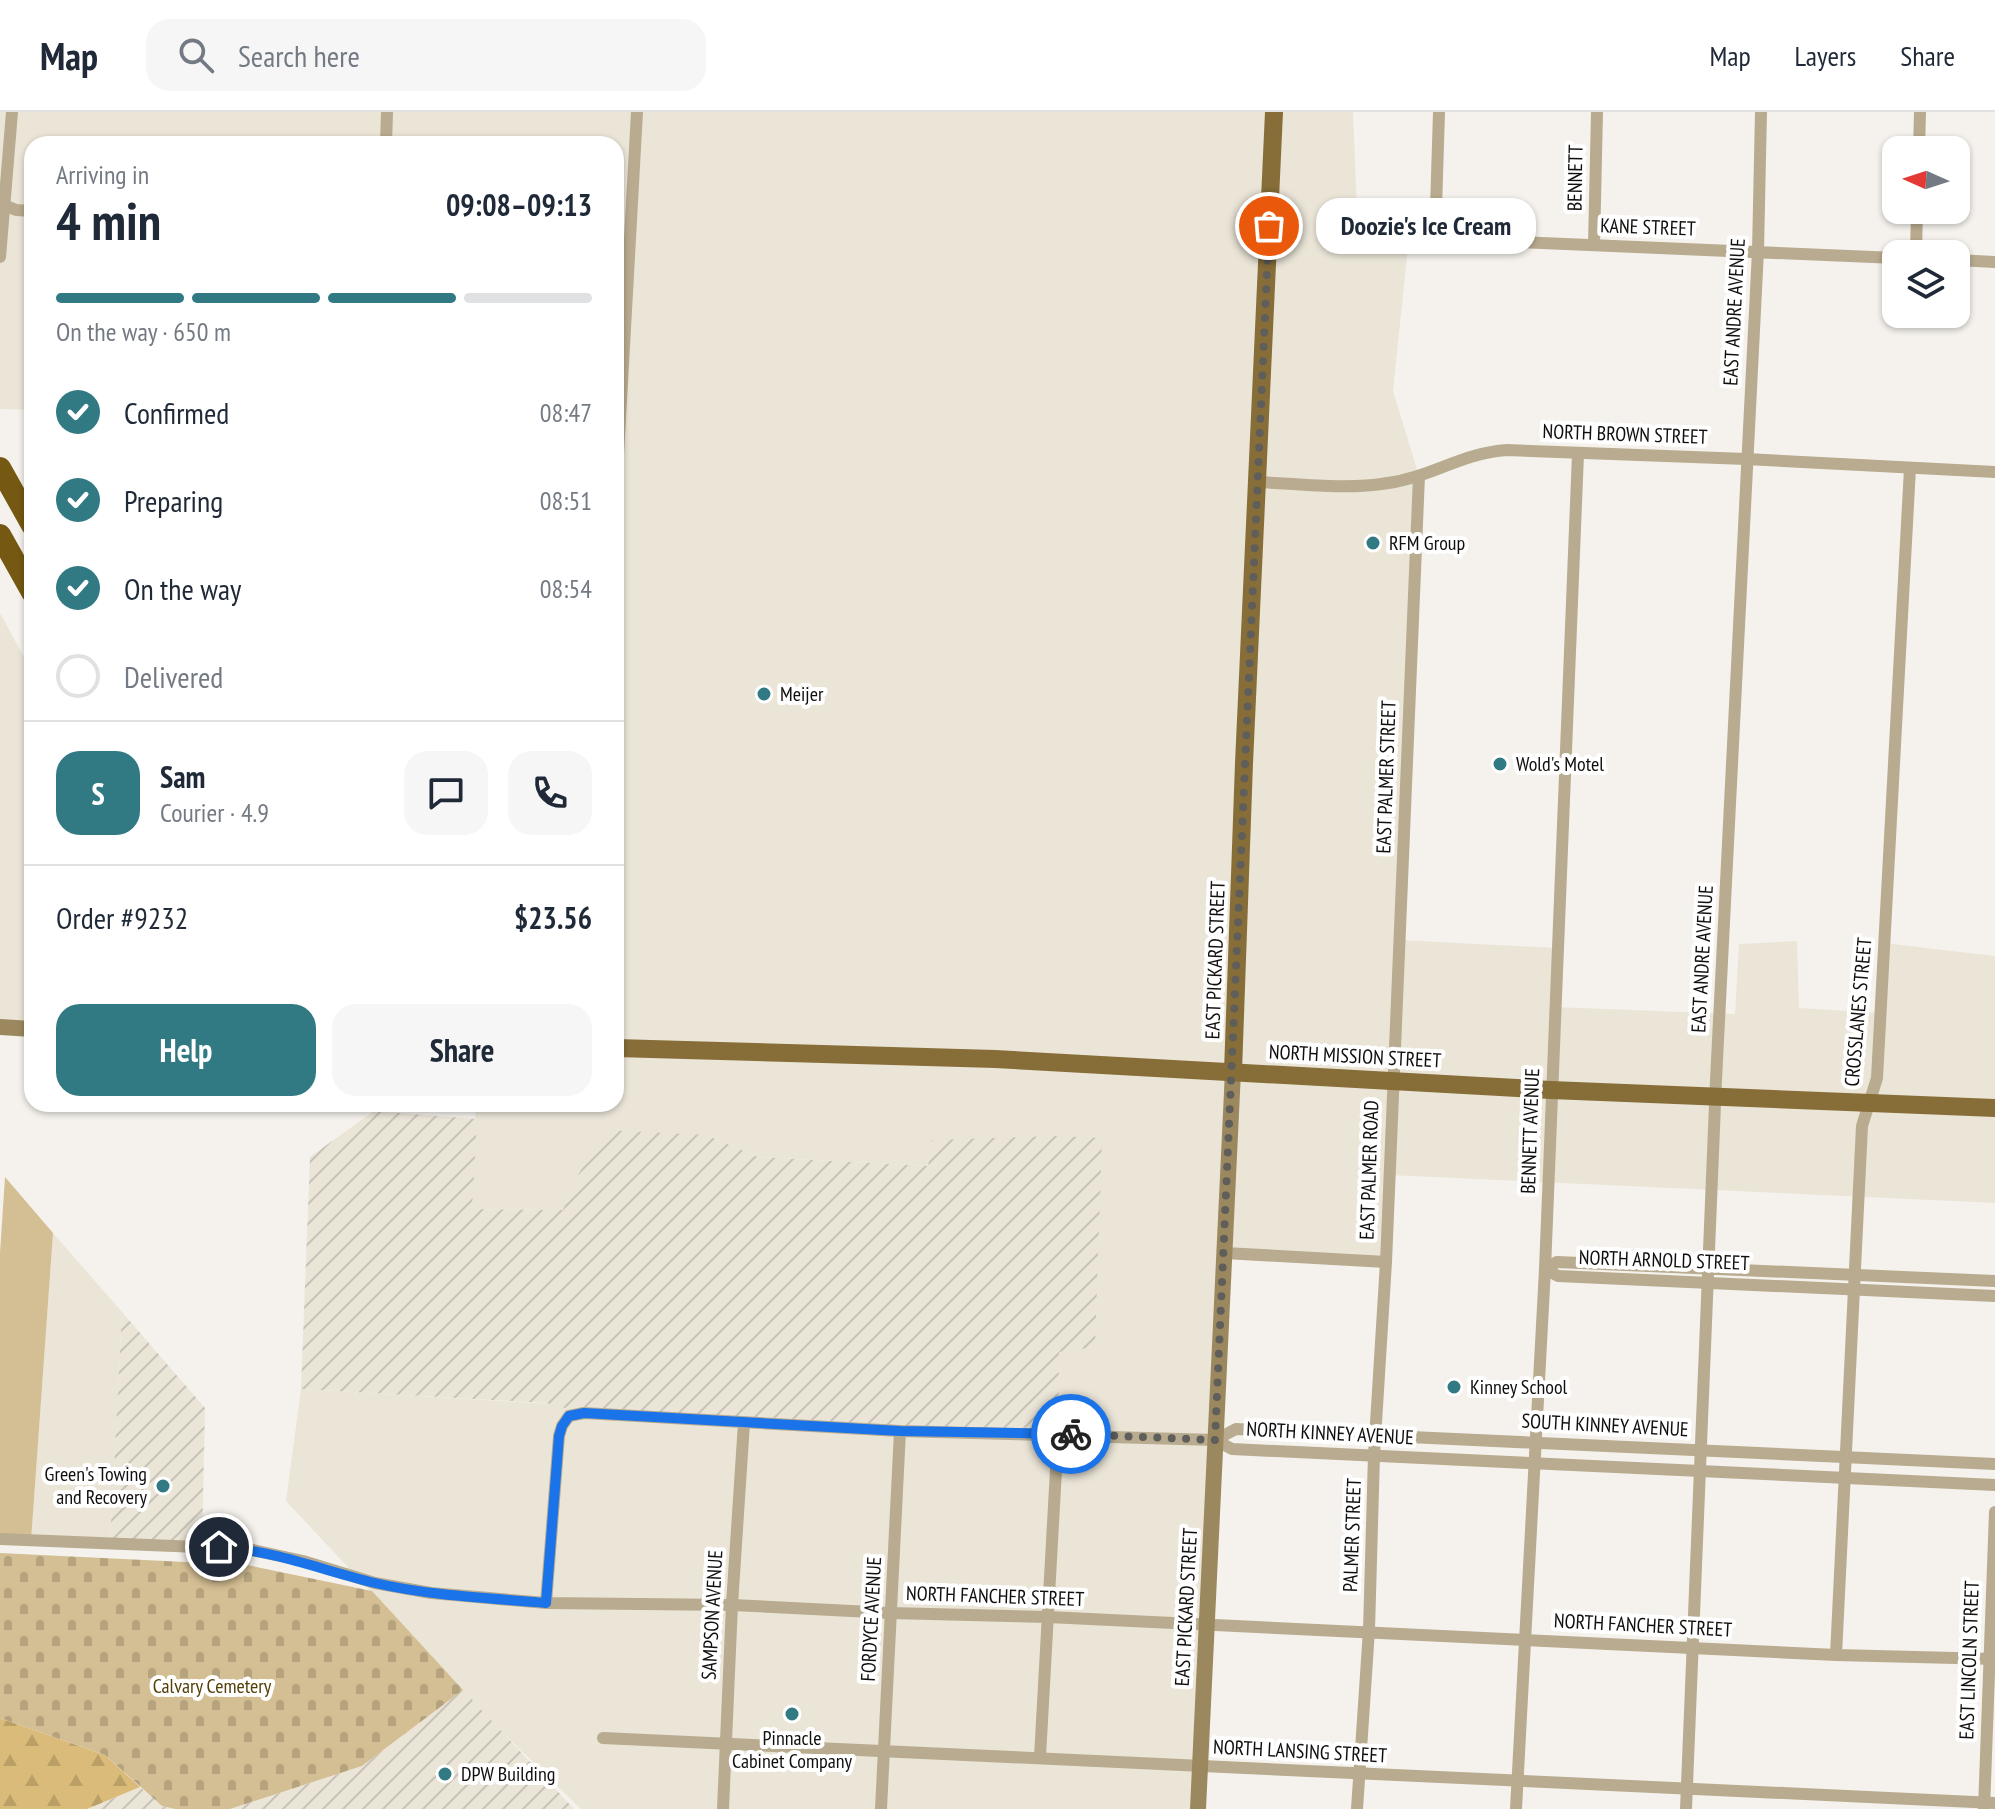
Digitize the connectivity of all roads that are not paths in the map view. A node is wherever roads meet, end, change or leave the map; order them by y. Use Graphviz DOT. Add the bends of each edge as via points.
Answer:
graph roads {
  1 [pos="12,112"];
  2 [pos="387,112"];
  3 [pos="637,112"];
  4 [pos="1274,112"];
  5 [pos="1439,112"];
  6 [pos="1597,112"];
  7 [pos="1761,112"];
  8 [pos="1920,112"];
  9 [pos="386,136"];
  10 [pos="1919,136"];
  11 [pos="4,205"];
  12 [pos="24,210"];
  13 [pos="1594,245"];
  14 [pos="1758,251"];
  15 [pos="0,257"];
  16 [pos="1882,257"];
  17 [pos="1970,261"];
  18 [pos="1995,262"];
  19 [pos="624,347"];
  20 [pos="1578,454"];
  21 [pos="1746,459"];
  22 [pos="0,468"];
  23 [pos="1910,468"];
  24 [pos="1995,472"];
  25 [pos="1419,476"];
  26 [pos="1258,482"];
  27 [pos="24,511"];
  28 [pos="0,535"];
  29 [pos="24,578"];
  30 [pos="0,1027"];
  31 [pos="24,1028"];
  32 [pos="624,1048"];
  33 [pos="1233,1071"];
  34 [pos="1393,1080"];
  35 [pos="1551,1090"];
  36 [pos="1716,1097"];
  37 [pos="1870,1103"];
  38 [pos="1995,1108"];
  39 [pos="1225,1253"];
  40 [pos="1386,1262"];
  41 [pos="1710,1267"];
  42 [pos="1545,1269"];
  43 [pos="1854,1281"];
  44 [pos="1995,1281"];
  45 [pos="1710,1283"];
  46 [pos="1995,1296"];
  47 [pos="744,1423"];
  48 [pos="900,1431"];
  49 [pos="1058,1434"];
  50 [pos="1377,1435"];
  51 [pos="1215,1440"];
  52 [pos="1535,1441"];
  53 [pos="1700,1451"];
  54 [pos="1374,1455"];
  55 [pos="1846,1457"];
  56 [pos="1534,1464"];
  57 [pos="1995,1464"];
  58 [pos="1700,1470"];
  59 [pos="1845,1479"];
  60 [pos="1995,1485"];
  61 [pos="1995,1512"];
  62 [pos="0,1539"];
  63 [pos="546,1603"];
  64 [pos="732,1605"];
  65 [pos="891,1613"];
  66 [pos="1048,1617"];
  67 [pos="1207,1624"];
  68 [pos="1369,1630"];
  69 [pos="1524,1639"];
  70 [pos="1694,1647"];
  71 [pos="1836,1655"];
  72 [pos="1992,1659"];
  73 [pos="603,1738"];
  74 [pos="726,1744"];
  75 [pos="885,1751"];
  76 [pos="1040,1757"];
  77 [pos="1200,1765"];
  78 [pos="1360,1775"];
  79 [pos="1517,1783"];
  80 [pos="1687,1787"];
  81 [pos="1988,1805"];
  82 [pos="723,1809"];
  83 [pos="881,1809"];
  84 [pos="1198,1809"];
  85 [pos="1357,1809"];
  86 [pos="1516,1809"];
  87 [pos="1686,1809"];
  1 -- 11 [label="street"];
  2 -- 9 [label="street"];
  3 -- 19 [label="street"];
  4 -- 26 [label="main road, EAST PICKARD STREET"];
  5 -- 13 [label="street, KANE STREET" via="1436,208 1446,234 1468,240"];
  6 -- 13 [label="street, BENNETT"];
  7 -- 14 [label="street, EAST ANDRE AVENUE"];
  8 -- 10 [label="street"];
  11 -- 12 [label="street"];
  11 -- 15 [label="street"];
  13 -- 14 [label="street, KANE STREET"];
  14 -- 16 [label="street, KANE STREET"];
  14 -- 21 [label="street, EAST ANDRE AVENUE"];
  17 -- 18 [label="street"];
  20 -- 21 [label="street, NORTH BROWN STREET"];
  20 -- 25 [label="street, NORTH BROWN STREET" via="1483,452"];
  20 -- 35 [label="street, BENNETT AVENUE"];
  21 -- 23 [label="street, NORTH BROWN STREET"];
  21 -- 36 [label="street, EAST ANDRE AVENUE"];
  22 -- 27 [label="highway"];
  23 -- 24 [label="street, NORTH BROWN STREET"];
  23 -- 37 [label="street, CROSSLANES STREET" via="1877,1078"];
  25 -- 26 [label="street, NORTH BROWN STREET" via="1362,486"];
  25 -- 34 [label="street, EAST PALMER STREET"];
  26 -- 33 [label="main road, EAST PICKARD STREET"];
  28 -- 29 [label="highway"];
  30 -- 31 [label="main road"];
  32 -- 33 [label="main road, NORTH MISSION STREET"];
  33 -- 34 [label="main road, NORTH MISSION STREET"];
  33 -- 39 [label="main road, EAST PICKARD STREET"];
  34 -- 35 [label="main road, NORTH MISSION STREET"];
  34 -- 40 [label="street, EAST PALMER ROAD"];
  35 -- 36 [label="main road, NORTH MISSION STREET"];
  35 -- 42 [label="street, BENNETT AVENUE"];
  36 -- 37 [label="main road, NORTH MISSION STREET"];
  36 -- 41 [label="street, EAST ANDRE AVENUE"];
  37 -- 38 [label="main road, NORTH MISSION STREET"];
  37 -- 43 [label="street, CROSSLANES STREET" via="1862,1126"];
  39 -- 40 [label="street"];
  39 -- 51 [label="main road, EAST PICKARD STREET"];
  40 -- 50 [label="street, PALMER STREET"];
  41 -- 42 [label="street, NORTH ARNOLD STREET" via="1557,1262"];
  41 -- 43 [label="street, NORTH ARNOLD STREET"];
  41 -- 45 [label="street, EAST ANDRE AVENUE"];
  42 -- 45 [label="street, NORTH ARNOLD STREET" via="1558,1276"];
  42 -- 52 [label="street, BENNETT AVENUE"];
  43 -- 44 [label="street, NORTH ARNOLD STREET"];
  43 -- 45 [label="street, NORTH ARNOLD STREET"];
  43 -- 46 [label="street, NORTH ARNOLD STREET"];
  43 -- 55 [label="street, CROSSLANES STREET"];
  45 -- 53 [label="street, EAST ANDRE AVENUE"];
  47 -- 48 [label="street, NORTH KINNEY AVENUE"];
  47 -- 63 [label="street, NORTH KINNEY AVENUE" via="569,1416 559,1436"];
  47 -- 64 [label="street, SAMPSON AVENUE"];
  48 -- 49 [label="street, NORTH KINNEY AVENUE"];
  48 -- 65 [label="street, FORDYCE AVENUE"];
  49 -- 51 [label="street, NORTH KINNEY AVENUE"];
  49 -- 66 [label="street"];
  50 -- 51 [label="street, SOUTH KINNEY AVENUE" via="1236,1429"];
  50 -- 52 [label="street, SOUTH KINNEY AVENUE"];
  50 -- 54 [label="street, PALMER STREET"];
  51 -- 54 [label="street, NORTH KINNEY AVENUE" via="1232,1449"];
  51 -- 67 [label="main road, EAST PICKARD STREET"];
  52 -- 53 [label="street, SOUTH KINNEY AVENUE"];
  52 -- 56 [label="street, BENNETT AVENUE"];
  53 -- 55 [label="street, SOUTH KINNEY AVENUE"];
  53 -- 58 [label="street, EAST ANDRE AVENUE"];
  54 -- 56 [label="street, NORTH KINNEY AVENUE"];
  54 -- 68 [label="street, PALMER STREET"];
  55 -- 57 [label="street, SOUTH KINNEY AVENUE"];
  55 -- 59 [label="street, CROSSLANES STREET"];
  56 -- 58 [label="street, NORTH KINNEY AVENUE"];
  56 -- 69 [label="street, BENNETT AVENUE"];
  58 -- 59 [label="street, NORTH KINNEY AVENUE"];
  58 -- 70 [label="street, EAST ANDRE AVENUE"];
  59 -- 60 [label="street, NORTH KINNEY AVENUE"];
  59 -- 71 [label="street, CROSSLANES STREET"];
  61 -- 72 [label="street, EAST LINCOLN STREET"];
  62 -- 63 [label="street, NORTH FANCHER STREET" via="248,1549 375,1583"];
  63 -- 64 [label="street, NORTH FANCHER STREET"];
  64 -- 65 [label="street, NORTH FANCHER STREET"];
  64 -- 74 [label="street, SAMPSON AVENUE"];
  65 -- 66 [label="street, NORTH FANCHER STREET"];
  65 -- 75 [label="street, FORDYCE AVENUE"];
  66 -- 67 [label="street, NORTH FANCHER STREET"];
  66 -- 76 [label="street"];
  67 -- 68 [label="street, NORTH FANCHER STREET"];
  67 -- 77 [label="main road, EAST PICKARD STREET"];
  68 -- 69 [label="street, NORTH FANCHER STREET"];
  68 -- 78 [label="street, PALMER STREET"];
  69 -- 70 [label="street, NORTH FANCHER STREET"];
  69 -- 79 [label="street, BENNETT AVENUE"];
  70 -- 71 [label="street, NORTH FANCHER STREET"];
  70 -- 80 [label="street, EAST ANDRE AVENUE"];
  71 -- 72 [label="street, NORTH FANCHER STREET"];
  72 -- 81 [label="street, EAST LINCOLN STREET"];
  73 -- 74 [label="street, NORTH LANSING STREET"];
  74 -- 75 [label="street, NORTH LANSING STREET"];
  74 -- 82 [label="street, SAMPSON AVENUE"];
  75 -- 76 [label="street, NORTH LANSING STREET"];
  75 -- 83 [label="street, FORDYCE AVENUE"];
  76 -- 77 [label="street, NORTH LANSING STREET"];
  77 -- 78 [label="street, NORTH LANSING STREET"];
  77 -- 84 [label="main road, EAST PICKARD STREET"];
  78 -- 79 [label="street, NORTH LANSING STREET"];
  78 -- 85 [label="street, PALMER STREET"];
  79 -- 80 [label="street, NORTH LANSING STREET"];
  79 -- 86 [label="street, BENNETT AVENUE"];
  80 -- 81 [label="street, NORTH LANSING STREET"];
  80 -- 87 [label="street, EAST ANDRE AVENUE"];
}
